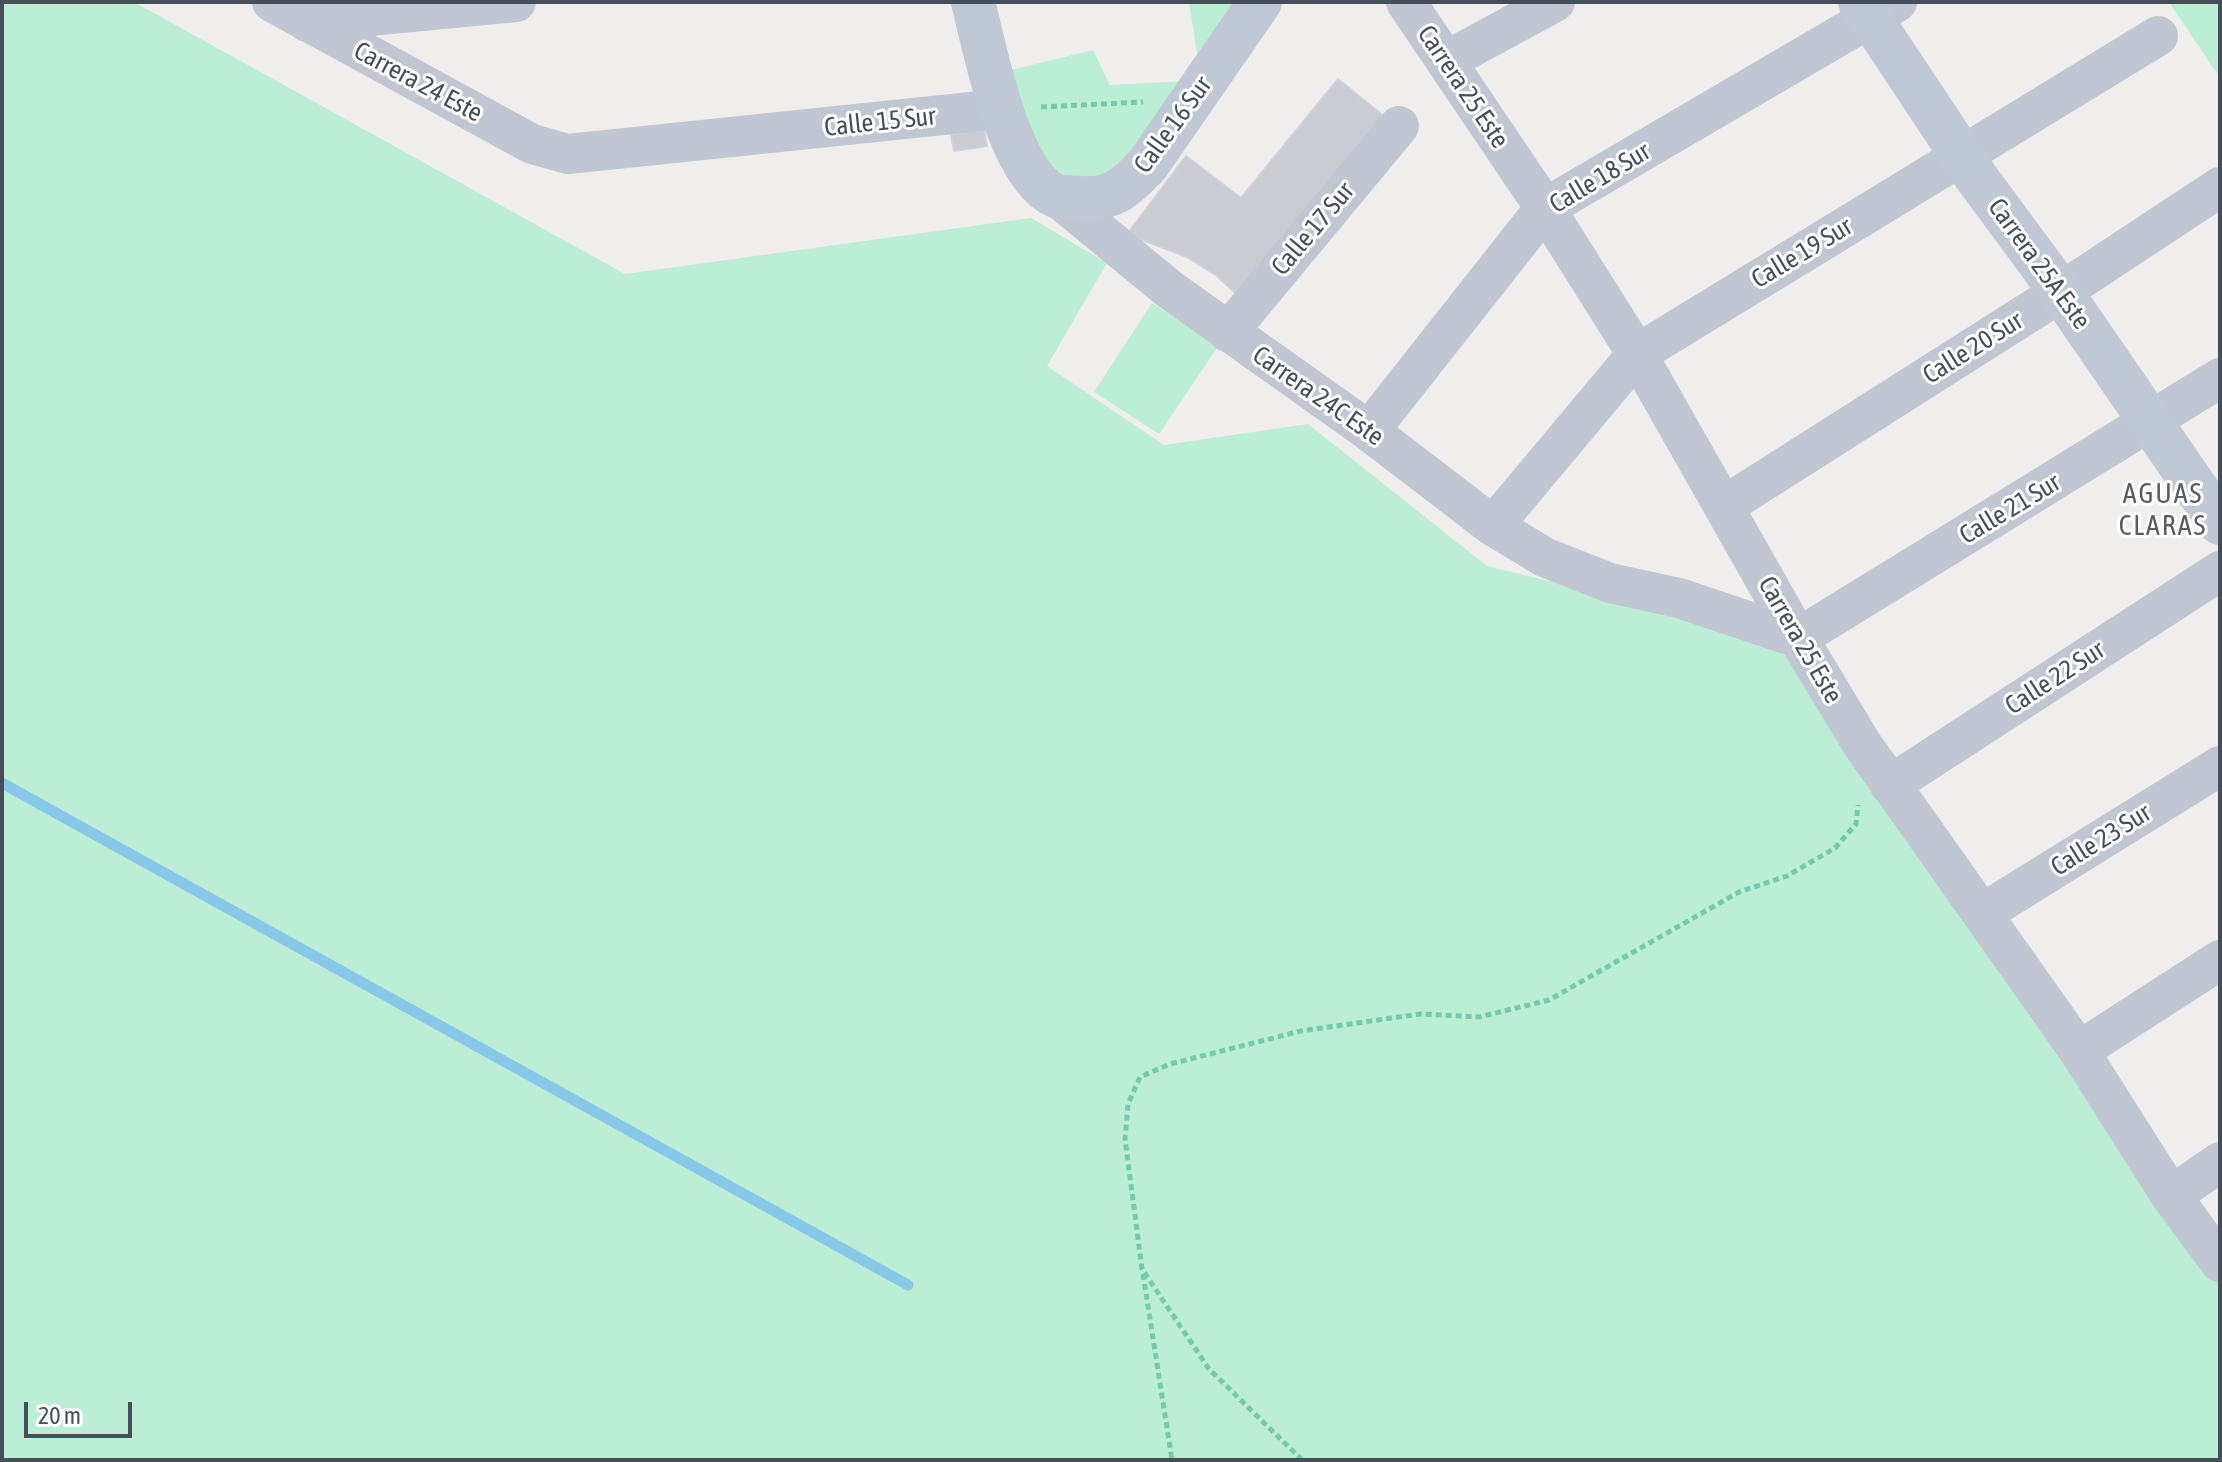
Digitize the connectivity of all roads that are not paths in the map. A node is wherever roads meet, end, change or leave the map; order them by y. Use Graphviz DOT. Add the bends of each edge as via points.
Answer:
graph roads {
  1 [pos="272,2"];
  2 [pos="516,2"];
  3 [pos="973,2"];
  4 [pos="1260,2"];
  5 [pos="1406,2"];
  6 [pos="1555,2"];
  7 [pos="1876,7"];
  8 [pos="307,22"];
  9 [pos="2158,36"];
  10 [pos="1446,61"];
  11 [pos="1000,109"];
  12 [pos="1399,126"];
  13 [pos="568,154"];
  14 [pos="1963,155"];
  15 [pos="2220,187"];
  16 [pos="1056,196"];
  17 [pos="1545,208"];
  18 [pos="2061,292"];
  19 [pos="1228,332"];
  20 [pos="1637,354"];
  21 [pos="2220,378"];
  22 [pos="2151,423"];
  23 [pos="1369,431"];
  24 [pos="1724,506"];
  25 [pos="2220,523"];
  26 [pos="1493,526"];
  27 [pos="2220,571"];
  28 [pos="1798,638"];
  29 [pos="2220,766"];
  30 [pos="1890,785"];
  31 [pos="1983,913"];
  32 [pos="2220,960"];
  33 [pos="2079,1051"];
  34 [pos="2220,1162"];
  35 [pos="2171,1196"];
  36 [pos="2220,1262"];
  1 -- 8 [label="street, Carrera 24 Este"];
  2 -- 8 [label="street"];
  3 -- 11 [label="street, Carrera 24C Este"];
  4 -- 16 [label="street, Calle 16 Sur" via="1131,183 1095,200"];
  5 -- 10 [label="street, Carrera 25 Este"];
  6 -- 10 [label="street"];
  7 -- 14 [label="street, Carrera 25A Este"];
  7 -- 17 [label="street, Calle 18 Sur"];
  8 -- 13 [label="street, Carrera 24 Este" via="532,144"];
  9 -- 14 [label="street, Calle 19 Sur"];
  10 -- 17 [label="street, Carrera 25 Este"];
  11 -- 13 [label="street, Calle 15 Sur"];
  11 -- 16 [label="street, Carrera 24C Este" via="1023,161"];
  12 -- 19 [label="street, Calle 17 Sur"];
  14 -- 18 [label="street, Carrera 25A Este"];
  14 -- 20 [label="street, Calle 19 Sur"];
  15 -- 18 [label="street, Calle 20 Sur"];
  16 -- 19 [label="street, Carrera 24C Este"];
  17 -- 20 [label="street, Carrera 25 Este"];
  17 -- 23 [label="street, Calle 18 Sur"];
  18 -- 22 [label="street, Carrera 25A Este"];
  18 -- 24 [label="street, Calle 20 Sur"];
  19 -- 23 [label="street, Carrera 24C Este"];
  20 -- 24 [label="street, Carrera 25 Este"];
  20 -- 26 [label="street, Calle 19 Sur"];
  21 -- 22 [label="street, Calle 21 Sur"];
  22 -- 25 [label="street, Carrera 25A Este"];
  22 -- 28 [label="street, Calle 21 Sur"];
  23 -- 26 [label="street, Carrera 24C Este"];
  24 -- 28 [label="street, Carrera 25 Este"];
  26 -- 28 [label="street, Carrera 24C Este" via="1544,557 1610,583 1679,598"];
  27 -- 30 [label="street, Calle 22 Sur"];
  28 -- 30 [label="street, Carrera 25 Este"];
  29 -- 31 [label="street, Calle 23 Sur"];
  30 -- 31 [label="street, Carrera 25 Este"];
  31 -- 33 [label="street, Carrera 25 Este"];
  32 -- 33 [label="street"];
  33 -- 35 [label="street, Carrera 25 Este"];
  34 -- 35 [label="street"];
  35 -- 36 [label="street, Carrera 25 Este"];
}
